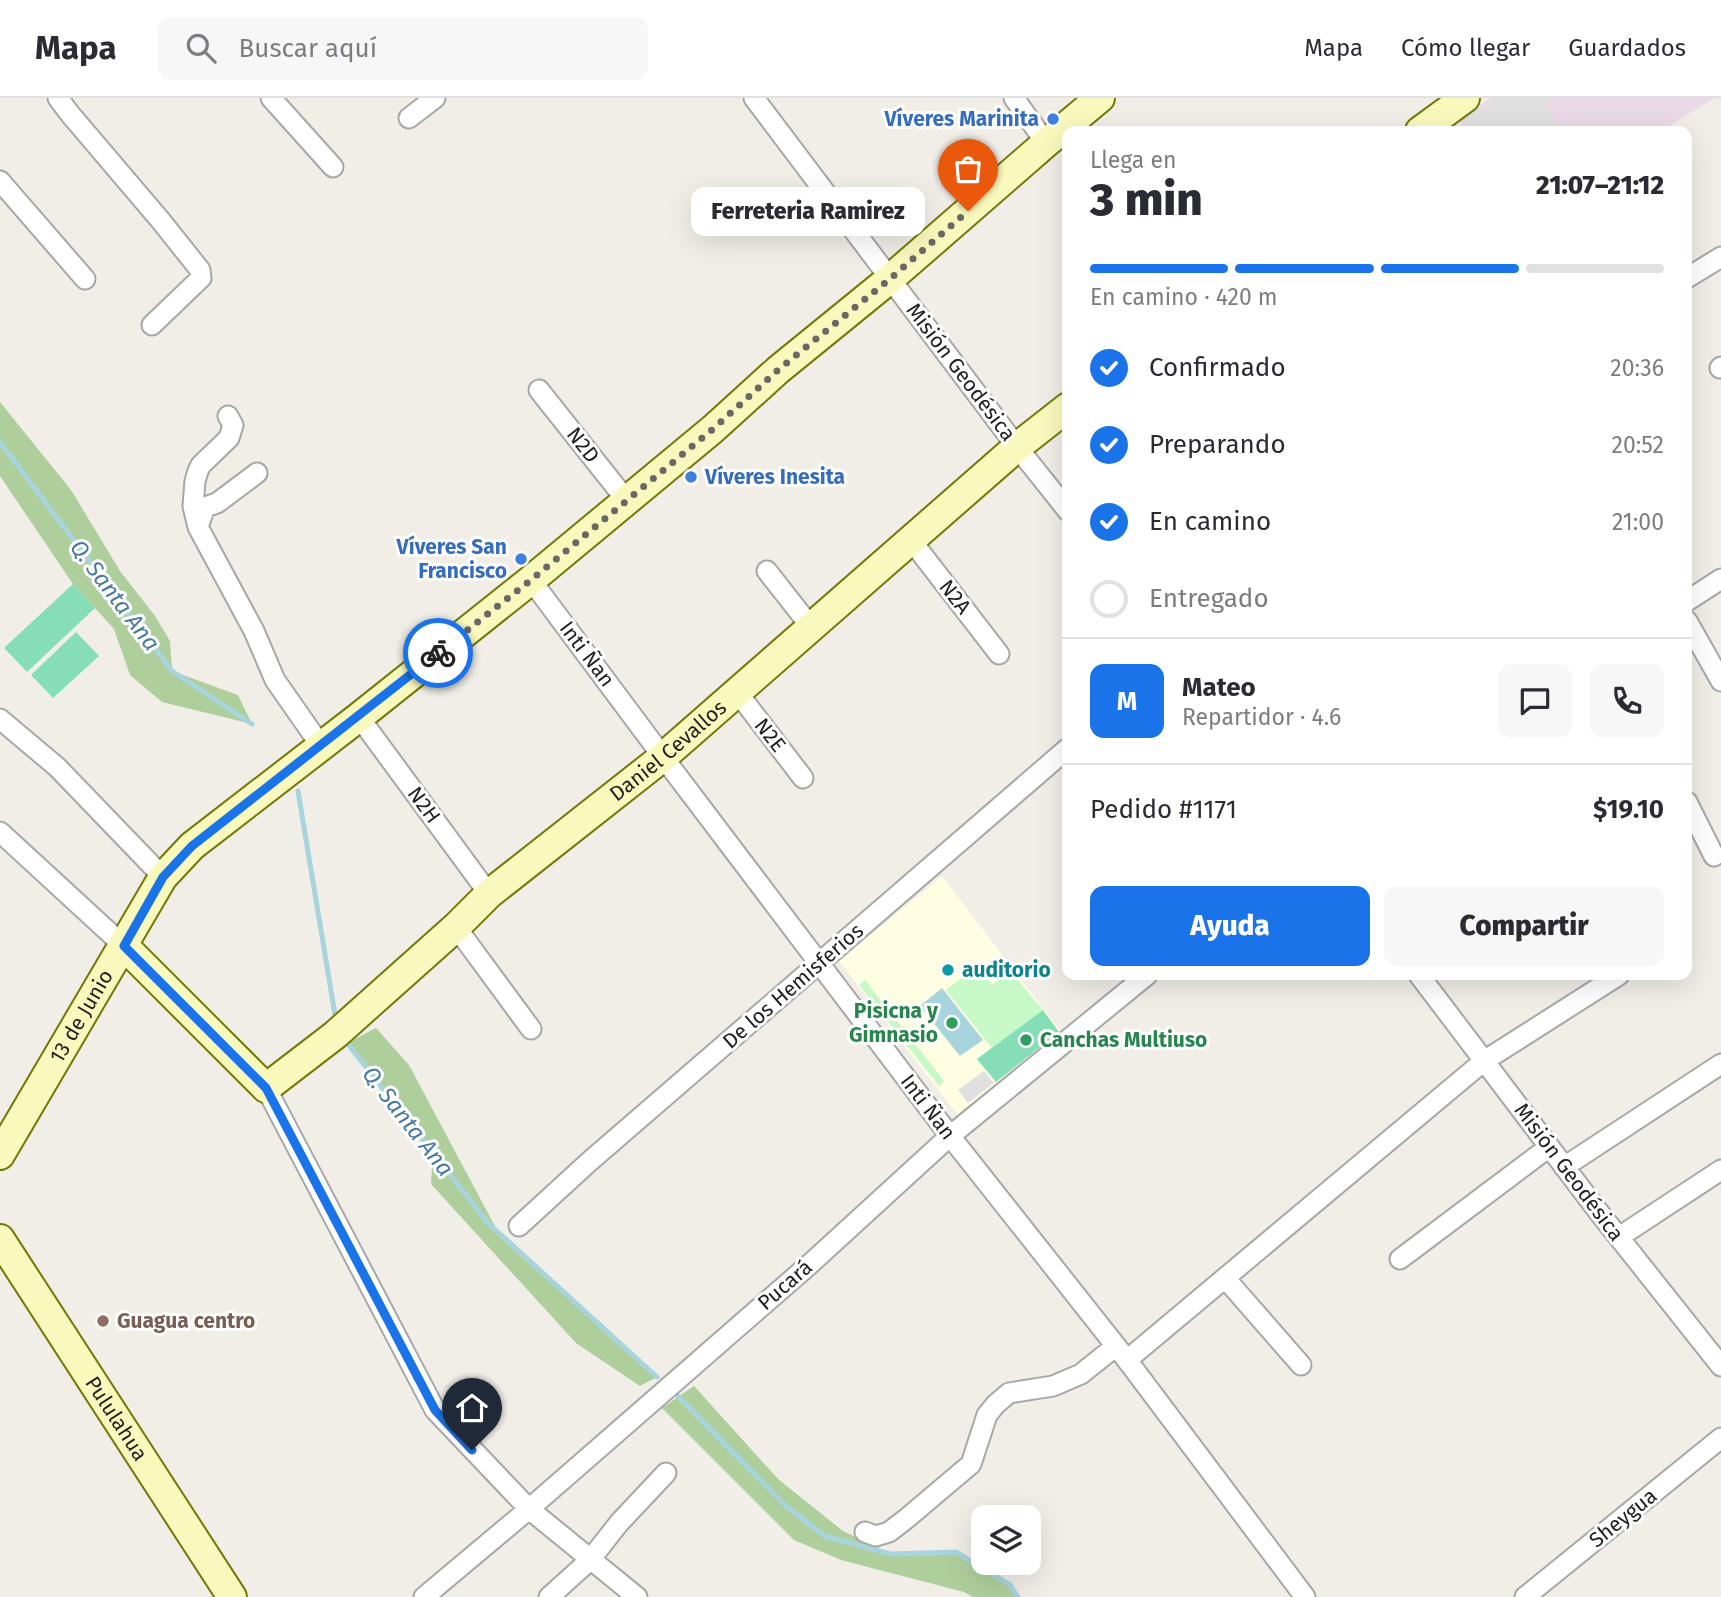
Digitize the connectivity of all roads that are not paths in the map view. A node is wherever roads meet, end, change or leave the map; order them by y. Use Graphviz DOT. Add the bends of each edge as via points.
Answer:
graph roads {
  1 [pos="58,98"];
  2 [pos="271,98"];
  3 [pos="435,98"];
  4 [pos="754,98"];
  5 [pos="1014,98"];
  6 [pos="1100,98"];
  7 [pos="1465,98"];
  8 [pos="409,118"];
  9 [pos="1066,126"];
  10 [pos="1427,126"];
  11 [pos="1062,130"];
  12 [pos="1046,143"];
  13 [pos="333,167"];
  14 [pos="0,181"];
  15 [pos="1721,257"];
  16 [pos="1692,275"];
  17 [pos="891,278"];
  18 [pos="85,279"];
  19 [pos="152,326"];
  20 [pos="539,390"];
  21 [pos="1062,412"];
  22 [pos="228,416"];
  23 [pos="1017,447"];
  24 [pos="257,472"];
  25 [pos="627,501"];
  26 [pos="1062,503"];
  27 [pos="198,527"];
  28 [pos="911,540"];
  29 [pos="767,571"];
  30 [pos="1721,579"];
  31 [pos="531,580"];
  32 [pos="1692,598"];
  33 [pos="811,627"];
  34 [pos="1692,630"];
  35 [pos="999,654"];
  36 [pos="1721,681"];
  37 [pos="737,692"];
  38 [pos="359,717"];
  39 [pos="0,719"];
  40 [pos="321,746"];
  41 [pos="1062,753"];
  42 [pos="663,757"];
  43 [pos="803,778"];
  44 [pos="1692,812"];
  45 [pos="0,832"];
  46 [pos="1714,856"];
  47 [pos="163,877"];
  48 [pos="489,894"];
  49 [pos="456,928"];
  50 [pos="124,946"];
  51 [pos="820,962"];
  52 [pos="1141,980"];
  53 [pos="1423,980"];
  54 [pos="1611,980"];
  55 [pos="531,1029"];
  56 [pos="1484,1061"];
  57 [pos="1721,1064"];
  58 [pos="266,1088"];
  59 [pos="950,1136"];
  60 [pos="1549,1147"];
  61 [pos="0,1155"];
  62 [pos="1564,1167"];
  63 [pos="1721,1170"];
  64 [pos="519,1226"];
  65 [pos="1619,1237"];
  66 [pos="0,1239"];
  67 [pos="1400,1259"];
  68 [pos="1225,1278"];
  69 [pos="1121,1353"];
  70 [pos="1301,1365"];
  71 [pos="1721,1366"];
  72 [pos="1721,1438"];
  73 [pos="666,1473"];
  74 [pos="528,1509"];
  75 [pos="865,1532"];
  76 [pos="590,1560"];
  77 [pos="232,1597"];
  78 [pos="424,1597"];
  79 [pos="549,1597"];
  80 [pos="637,1597"];
  81 [pos="1305,1597"];
  82 [pos="1525,1597"];
  1 -- 19 [label="street" via="200,270 201,278"];
  2 -- 13 [label="street"];
  3 -- 8 [label="street"];
  4 -- 17 [label="street, Misión Geodésica"];
  5 -- 12 [label="street"];
  6 -- 9 [label="street, 13 de Junio"];
  7 -- 10 [label="street"];
  11 -- 12 [label="street, 13 de Junio"];
  12 -- 17 [label="street, 13 de Junio"];
  14 -- 18 [label="street"];
  15 -- 16 [label="street"];
  17 -- 23 [label="street, Misión Geodésica"];
  17 -- 25 [label="street, 13 de Junio"];
  20 -- 25 [label="street, N2D"];
  21 -- 23 [label="street, Daniel Cevallos"];
  22 -- 27 [label="street" via="233,425 229,438 201,465 195,481 193,506"];
  23 -- 26 [label="street, Misión Geodésica"];
  23 -- 28 [label="street, Daniel Cevallos"];
  24 -- 27 [label="street" via="205,507"];
  25 -- 31 [label="street, 13 de Junio"];
  27 -- 40 [label="street" via="275,680"];
  28 -- 33 [label="street, Daniel Cevallos"];
  28 -- 35 [label="street, N2A"];
  29 -- 33 [label="street"];
  30 -- 32 [label="street"];
  31 -- 38 [label="street, 13 de Junio"];
  31 -- 42 [label="street, Inti Ñan"];
  33 -- 37 [label="street, Daniel Cevallos"];
  34 -- 36 [label="street"];
  37 -- 42 [label="street, Daniel Cevallos"];
  37 -- 43 [label="street, N2E"];
  38 -- 40 [label="street, 13 de Junio"];
  38 -- 48 [label="street, N2H"];
  39 -- 47 [label="street" via="57,766"];
  40 -- 47 [label="street, 13 de Junio" via="192,846"];
  41 -- 51 [label="street, De los Hemisferios"];
  42 -- 48 [label="street, Daniel Cevallos"];
  42 -- 51 [label="street, Inti Ñan"];
  44 -- 46 [label="street"];
  45 -- 50 [label="street"];
  47 -- 50 [label="street, 13 de Junio"];
  48 -- 49 [label="street, Daniel Cevallos"];
  49 -- 55 [label="street"];
  49 -- 58 [label="street, Daniel Cevallos" via="335,1035"];
  50 -- 58 [label="street"];
  50 -- 61 [label="street, 13 de Junio"];
  51 -- 59 [label="street, Inti Ñan"];
  51 -- 64 [label="street, De los Hemisferios"];
  52 -- 59 [label="street, Pucará"];
  53 -- 56 [label="street, Misión Geodésica"];
  54 -- 56 [label="street"];
  56 -- 60 [label="street, Misión Geodésica"];
  56 -- 68 [label="street"];
  57 -- 62 [label="street"];
  58 -- 74 [label="street" via="435,1410"];
  59 -- 69 [label="street, Inti Ñan"];
  59 -- 74 [label="street, Pucará"];
  60 -- 62 [label="street, Misión Geodésica"];
  60 -- 67 [label="street"];
  62 -- 65 [label="street, Misión Geodésica"];
  63 -- 65 [label="street"];
  65 -- 71 [label="street, Misión Geodésica"];
  66 -- 77 [label="street, Pululahua"];
  68 -- 69 [label="street"];
  68 -- 70 [label="street"];
  69 -- 75 [label="street" via="1053,1386 1009,1393 988,1415 971,1464 889,1532 876,1536"];
  69 -- 81 [label="street, Inti Ñan"];
  72 -- 82 [label="street, Sheygua"];
  73 -- 76 [label="street"];
  74 -- 76 [label="street"];
  74 -- 78 [label="street, Pucará"];
  76 -- 79 [label="street"];
  76 -- 80 [label="street"];
}
